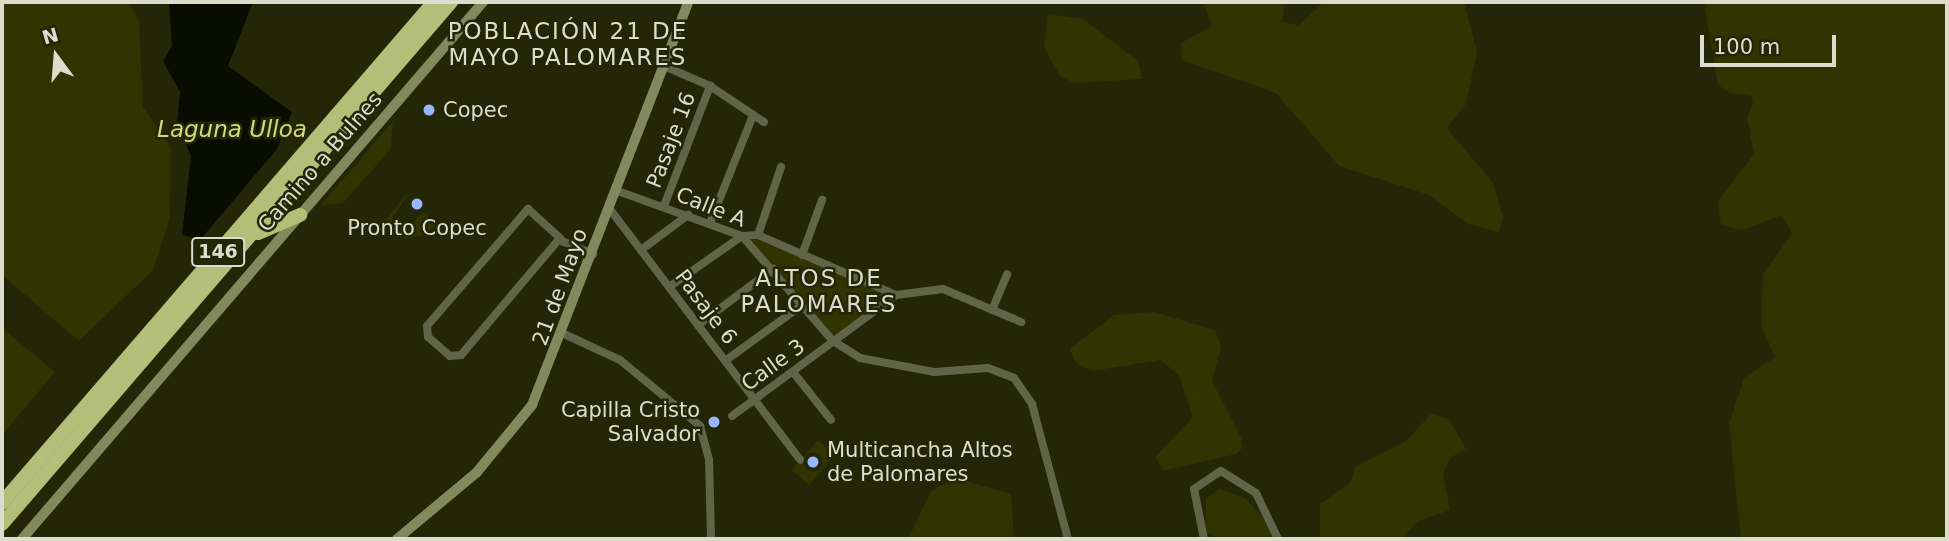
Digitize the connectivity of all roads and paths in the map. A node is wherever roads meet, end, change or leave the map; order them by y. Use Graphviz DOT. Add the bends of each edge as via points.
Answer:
graph roads {
  1 [pos="434,2"];
  2 [pos="450,2"];
  3 [pos="483,2"];
  4 [pos="688,2"];
  5 [pos="664,66"];
  6 [pos="710,86"];
  7 [pos="752,118"];
  8 [pos="764,122"];
  9 [pos="781,167"];
  10 [pos="615,190"];
  11 [pos="822,200"];
  12 [pos="664,206"];
  13 [pos="609,208"];
  14 [pos="300,215"];
  15 [pos="688,215"];
  16 [pos="710,223"];
  17 [pos="758,235"];
  18 [pos="743,236"];
  19 [pos="560,238"];
  20 [pos="243,244"];
  21 [pos="641,250"];
  22 [pos="593,254"];
  23 [pos="802,255"];
  24 [pos="773,269"];
  25 [pos="1007,274"];
  26 [pos="669,287"];
  27 [pos="897,295"];
  28 [pos="802,305"];
  29 [pos="992,310"];
  30 [pos="1021,322"];
  31 [pos="698,325"];
  32 [pos="564,334"];
  33 [pos="834,341"];
  34 [pos="725,361"];
  35 [pos="793,372"];
  36 [pos="754,400"];
  37 [pos="732,416"];
  38 [pos="831,420"];
  39 [pos="800,460"];
  40 [pos="2,503"];
  41 [pos="2,524"];
  42 [pos="22,539"];
  43 [pos="397,539"];
  44 [pos="711,539"];
  45 [pos="1068,539"];
  46 [pos="1204,539"];
  47 [pos="1278,539"];
  1 -- 40 [label="highway, 146"];
  2 -- 20 [label="highway, 146"];
  3 -- 14 [label="street, Camino a Bulnes"];
  4 -- 5 [label="street, 21 de Mayo"];
  5 -- 6 [label="street"];
  5 -- 10 [label="street, 21 de Mayo"];
  6 -- 7 [label="street"];
  6 -- 12 [label="street, Pasaje 16"];
  7 -- 8 [label="street"];
  7 -- 16 [label="street"];
  9 -- 17 [label="street"];
  10 -- 12 [label="street, Calle A"];
  10 -- 13 [label="street, 21 de Mayo"];
  11 -- 23 [label="street"];
  12 -- 15 [label="street, Calle A"];
  13 -- 21 [label="street, Pasaje 6"];
  13 -- 22 [label="street, 21 de Mayo"];
  14 -- 20 [label="highway"];
  14 -- 42 [label="street, Camino a Bulnes"];
  15 -- 16 [label="street, Calle A"];
  15 -- 21 [label="street"];
  16 -- 18 [label="street, Calle A"];
  17 -- 18 [label="street"];
  17 -- 23 [label="street"];
  18 -- 24 [label="street, Calle A"];
  18 -- 26 [label="street"];
  19 -- 19 [label="street" via="528,209 427,326 428,337 450,356 461,355"];
  19 -- 22 [label="street"];
  20 -- 41 [label="highway, 146"];
  21 -- 26 [label="street, Pasaje 6"];
  22 -- 32 [label="street, 21 de Mayo"];
  23 -- 27 [label="street"];
  24 -- 28 [label="street, Calle A"];
  24 -- 31 [label="street"];
  25 -- 29 [label="street"];
  26 -- 31 [label="street, Pasaje 6"];
  27 -- 29 [label="street, Calle 3" via="943,289"];
  27 -- 33 [label="street, Calle 3"];
  28 -- 33 [label="street, Calle A"];
  28 -- 34 [label="street"];
  29 -- 30 [label="street, Calle 3"];
  31 -- 34 [label="street, Pasaje 6"];
  32 -- 43 [label="street, 21 de Mayo" via="532,404 505,443"];
  32 -- 44 [label="street" via="620,360 695,420 708,452"];
  33 -- 35 [label="street, Calle 3"];
  33 -- 45 [label="street, Calle A" via="866,361 934,372 988,368 1014,379 1032,404"];
  34 -- 36 [label="street, Pasaje 6"];
  35 -- 36 [label="street, Calle 3"];
  35 -- 38 [label="street"];
  36 -- 37 [label="street, Calle 3"];
  36 -- 39 [label="street, Pasaje 6"];
  46 -- 47 [label="street" via="1194,489 1221,471 1256,493"];
}
